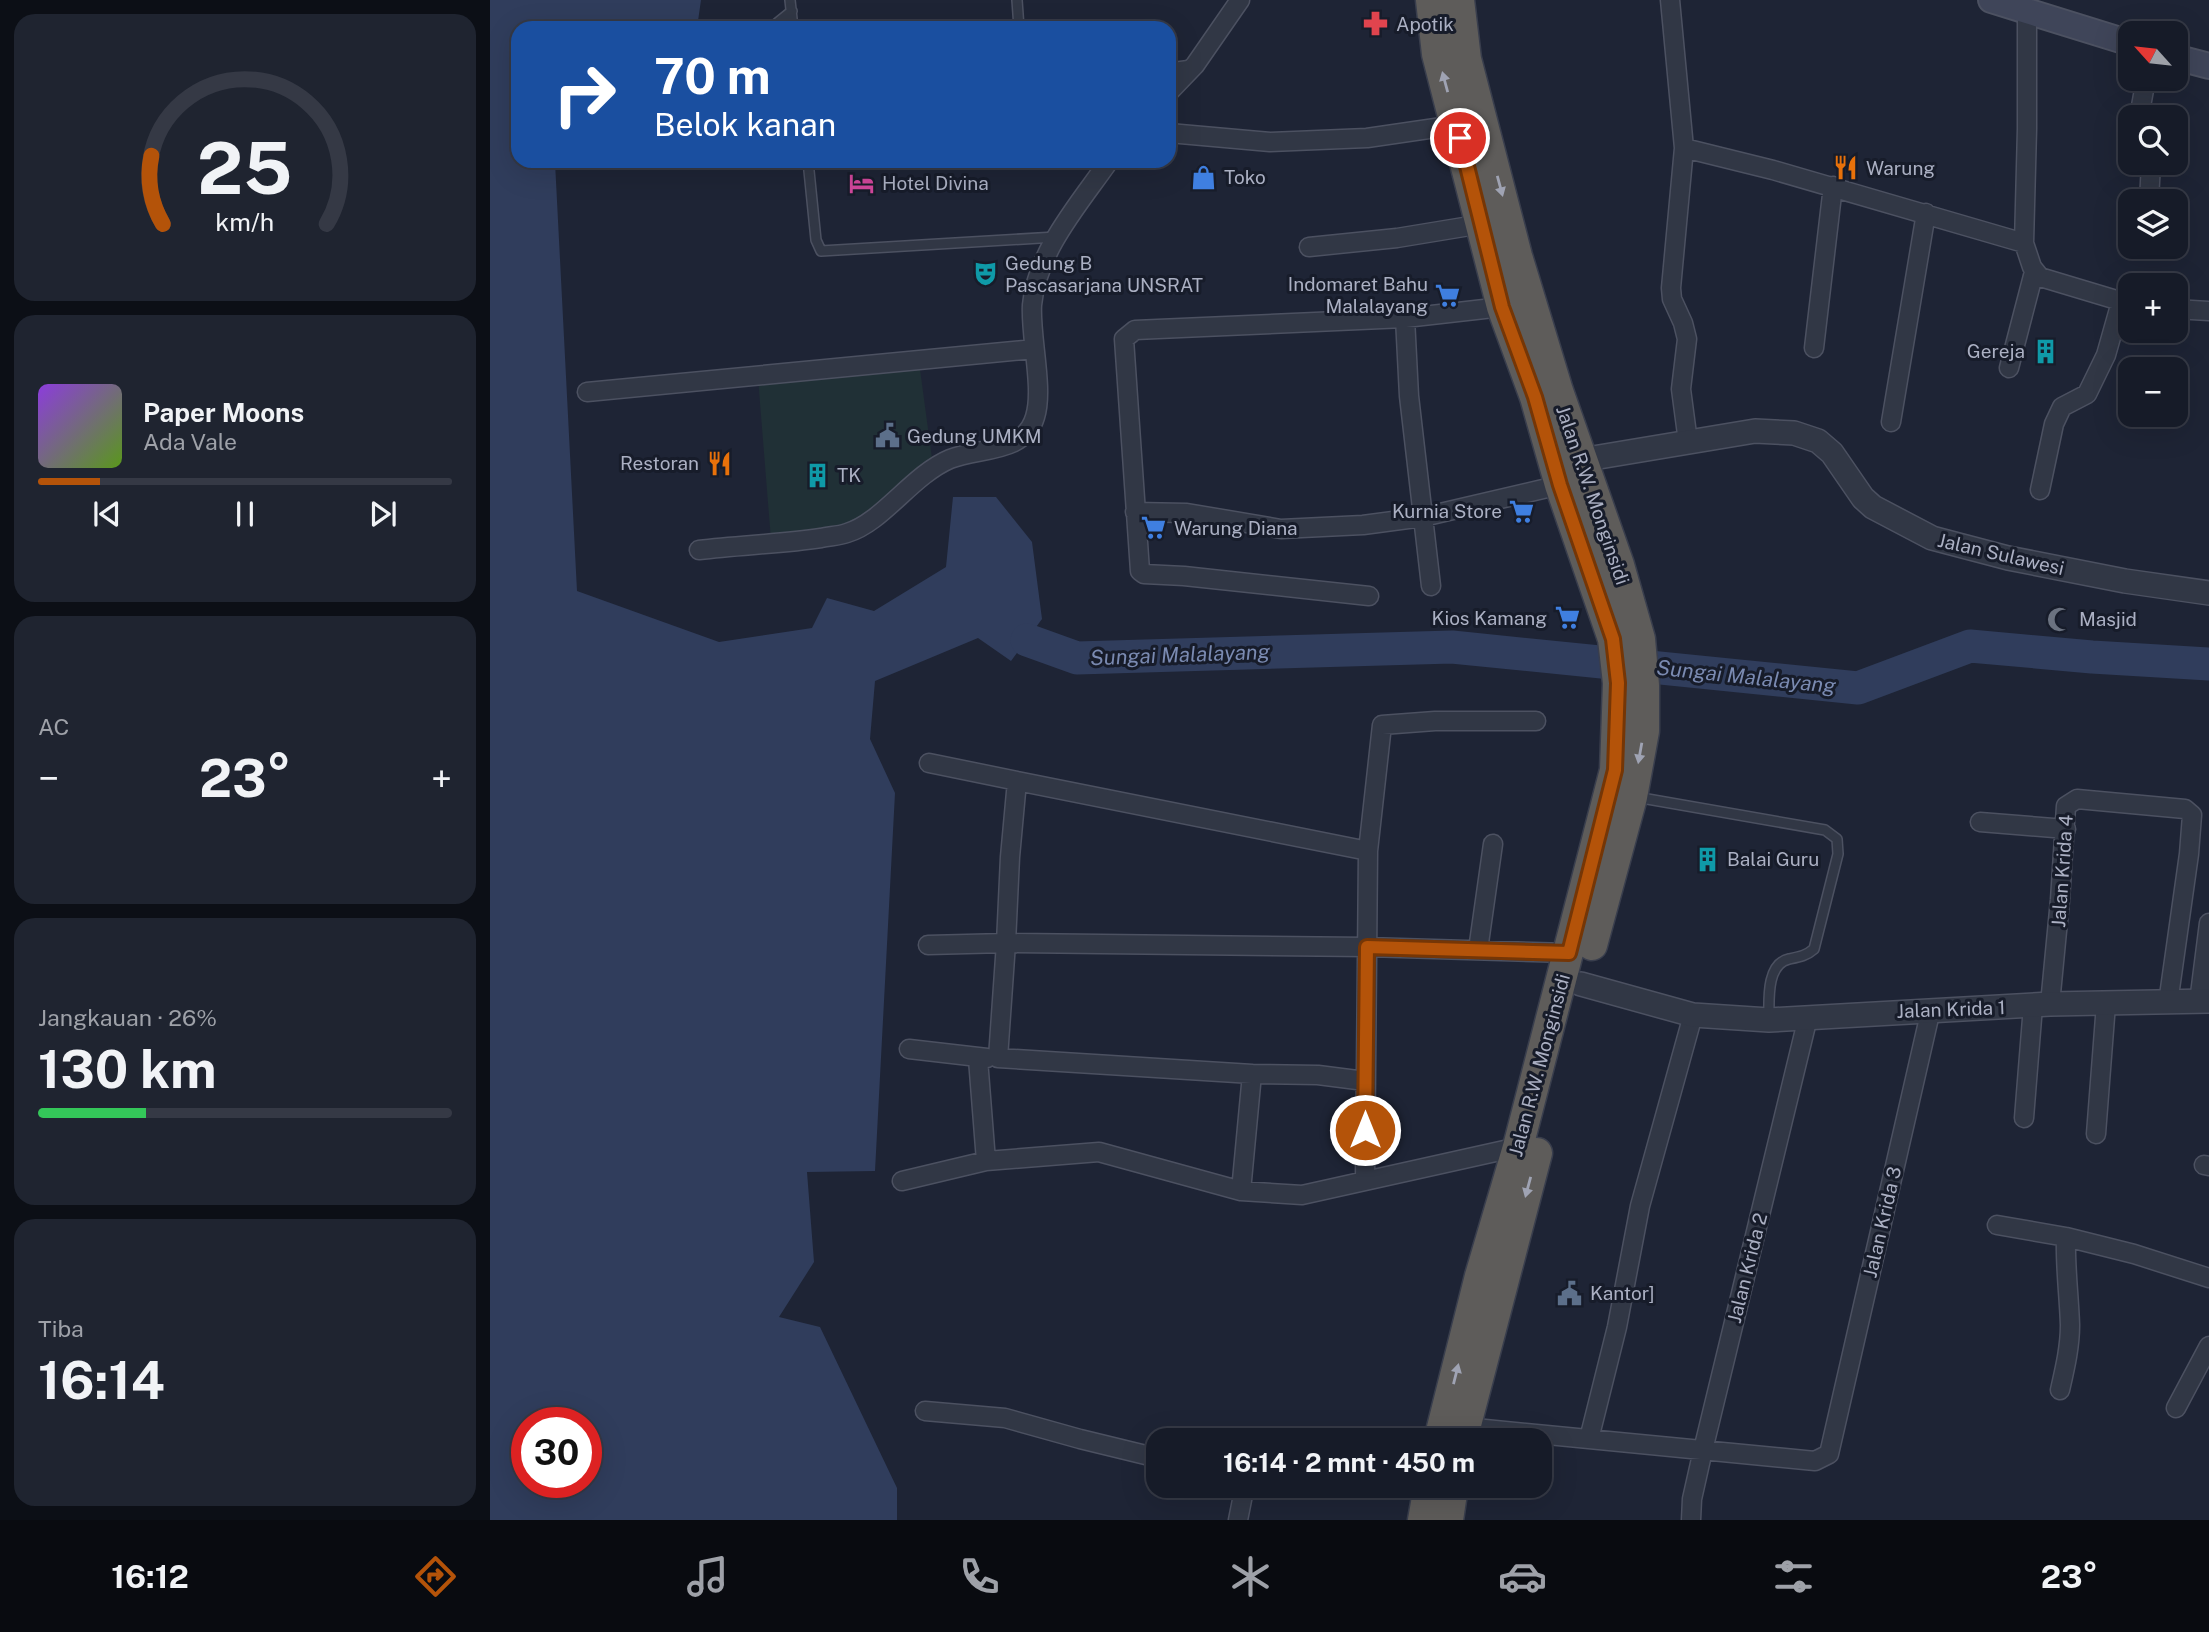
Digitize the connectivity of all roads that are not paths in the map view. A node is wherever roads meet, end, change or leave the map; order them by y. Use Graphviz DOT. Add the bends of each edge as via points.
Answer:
graph roads {
  1 [pos="790,0"];
  2 [pos="1017,0"];
  3 [pos="1240,0"];
  4 [pos="1431,0"];
  5 [pos="1459,0"];
  6 [pos="1670,0"];
  7 [pos="1991,0"];
  8 [pos="792,11"];
  9 [pos="2027,12"];
  10 [pos="780,21"];
  11 [pos="793,21"];
  12 [pos="1019,21"];
  13 [pos="2118,39"];
  14 [pos="2188,60"];
  15 [pos="1195,65"];
  16 [pos="2209,66"];
  17 [pos="1176,67"];
  18 [pos="1176,85"];
  19 [pos="1456,125"];
  20 [pos="1176,134"];
  21 [pos="1684,148"];
  22 [pos="809,168"];
  23 [pos="1104,168"];
  24 [pos="1833,187"];
  25 [pos="1926,213"];
  26 [pos="1482,224"];
  27 [pos="1057,237"];
  28 [pos="2024,243"];
  29 [pos="1309,247"];
  30 [pos="1504,260"];
  31 [pos="2035,272"];
  32 [pos="2118,301"];
  33 [pos="1502,307"];
  34 [pos="2188,310"];
  35 [pos="2209,311"];
  36 [pos="1405,318"];
  37 [pos="2118,322"];
  38 [pos="1814,348"];
  39 [pos="1034,349"];
  40 [pos="2009,368"];
  41 [pos="587,392"];
  42 [pos="1891,422"];
  43 [pos="1688,442"];
  44 [pos="1581,460"];
  45 [pos="1560,485"];
  46 [pos="2040,490"];
  47 [pos="1135,512"];
  48 [pos="1423,517"];
  49 [pos="699,550"];
  50 [pos="1431,586"];
  51 [pos="2209,593"];
  52 [pos="1369,596"];
  53 [pos="1626,639"];
  54 [pos="1631,684"];
  55 [pos="1536,721"];
  56 [pos="929,763"];
  57 [pos="1017,781"];
  58 [pos="1632,797"];
  59 [pos="1980,822"];
  60 [pos="2066,829"];
  61 [pos="1493,844"];
  62 [pos="1368,851"];
  63 [pos="2209,923"];
  64 [pos="1006,943"];
  65 [pos="928,945"];
  66 [pos="1367,947"];
  67 [pos="1478,950"];
  68 [pos="1569,953"];
  69 [pos="1581,984"];
  70 [pos="2204,1002"];
  71 [pos="2168,1003"];
  72 [pos="2106,1004"];
  73 [pos="2041,1005"];
  74 [pos="1931,1009"];
  75 [pos="1693,1015"];
  76 [pos="1808,1017"];
  77 [pos="1769,1020"];
  78 [pos="909,1049"];
  79 [pos="998,1058"];
  80 [pos="978,1059"];
  81 [pos="1252,1074"];
  82 [pos="1365,1081"];
  83 [pos="2024,1118"];
  84 [pos="2096,1134"];
  85 [pos="1518,1147"];
  86 [pos="985,1161"];
  87 [pos="1365,1180"];
  88 [pos="902,1181"];
  89 [pos="1241,1191"];
  90 [pos="1997,1225"];
  91 [pos="2066,1237"];
  92 [pos="2209,1278"];
  93 [pos="2209,1346"];
  94 [pos="2060,1390"];
  95 [pos="2176,1408"];
  96 [pos="925,1411"];
  97 [pos="1457,1428"];
  98 [pos="1458,1428"];
  99 [pos="1552,1438"];
  100 [pos="1589,1439"];
  101 [pos="1703,1450"];
  102 [pos="1146,1455"];
  103 [pos="1242,1498"];
  104 [pos="1692,1510"];
  105 [pos="1238,1520"];
  1 -- 8 [label="lane"];
  2 -- 12 [label="lane"];
  3 -- 15 [label="street"];
  19 -- 4 [label="highway, Jalan R.W. Monginsidi, one-way" via="1437,54"];
  5 -- 30 [label="highway, Jalan R.W. Monginsidi, one-way"];
  6 -- 21 [label="street"];
  7 -- 9 [label="main road"];
  8 -- 10 [label="lane"];
  8 -- 11 [label="lane"];
  9 -- 13 [label="main road"];
  9 -- 28 [label="street"];
  14 -- 16 [label="main road"];
  15 -- 17 [label="lane"];
  15 -- 18 [label="street"];
  19 -- 20 [label="street" via="1367,138 1270,142"];
  19 -- 26 [label="highway, Jalan R.W. Monginsidi"];
  21 -- 24 [label="street"];
  21 -- 43 [label="street" via="1671,288 1687,339 1681,389"];
  22 -- 27 [label="lane" via="821,251"];
  23 -- 27 [label="street"];
  24 -- 25 [label="street"];
  24 -- 38 [label="street"];
  25 -- 28 [label="street"];
  25 -- 42 [label="street"];
  26 -- 29 [label="street"];
  26 -- 30 [label="highway, Jalan R.W. Monginsidi"];
  27 -- 39 [label="street" via="1041,268 1032,305"];
  28 -- 31 [label="street"];
  30 -- 33 [label="highway, Jalan R.W. Monginsidi"];
  30 -- 44 [label="highway, Jalan R.W. Monginsidi"];
  31 -- 32 [label="street"];
  31 -- 40 [label="street"];
  33 -- 36 [label="street"];
  33 -- 45 [label="highway, Jalan R.W. Monginsidi"];
  34 -- 35 [label="street"];
  36 -- 47 [label="street" via="1130,333 1124,344"];
  36 -- 48 [label="street"];
  37 -- 46 [label="street" via="2087,394 2062,407 2054,424"];
  39 -- 41 [label="street"];
  39 -- 49 [label="street" via="1036,416 1019,441 973,451 926,472 849,533"];
  43 -- 44 [label="street, Jalan Sulawesi"];
  43 -- 51 [label="street, Jalan Sulawesi" via="1755,431 1794,433 1832,453 1873,507 1932,538 2008,558"];
  44 -- 53 [label="highway, Jalan R.W. Monginsidi" via="1619,565"];
  45 -- 48 [label="street"];
  45 -- 53 [label="highway, Jalan R.W. Monginsidi"];
  47 -- 48 [label="street" via="1188,513 1281,529"];
  47 -- 52 [label="street" via="1140,571 1144,574"];
  48 -- 50 [label="street"];
  53 -- 54 [label="highway, Jalan R.W. Monginsidi"];
  54 -- 58 [label="highway, Jalan R.W. Monginsidi, one-way" via="1644,731"];
  54 -- 68 [label="highway, Jalan R.W. Monginsidi" via="1615,770"];
  55 -- 62 [label="street" via="1382,725"];
  56 -- 57 [label="street"];
  57 -- 62 [label="street"];
  57 -- 64 [label="street"];
  58 -- 69 [label="highway, Jalan R.W. Monginsidi"];
  58 -- 77 [label="lane" via="1825,831 1837,839 1838,854 1814,949 1779,964 1770,986"];
  59 -- 60 [label="street"];
  60 -- 71 [label="street, Jalan Krida 4" via="2066,806 2077,799 2185,808 2192,815"];
  60 -- 73 [label="street, Jalan Krida 4"];
  61 -- 67 [label="street"];
  62 -- 66 [label="street"];
  63 -- 70 [label="street"];
  64 -- 65 [label="street"];
  64 -- 66 [label="street"];
  64 -- 79 [label="street"];
  66 -- 67 [label="street"];
  66 -- 82 [label="street"];
  67 -- 68 [label="street"];
  68 -- 85 [label="highway, Jalan R.W. Monginsidi"];
  69 -- 75 [label="street, Jalan Krida 1"];
  69 -- 98 [label="highway, Jalan R.W. Monginsidi, one-way"];
  70 -- 71 [label="street, Jalan Krida 1"];
  71 -- 72 [label="street, Jalan Krida 1"];
  72 -- 73 [label="street, Jalan Krida 1"];
  72 -- 84 [label="street"];
  73 -- 74 [label="street, Jalan Krida 1"];
  73 -- 83 [label="street, Jalan Krida 4"];
  74 -- 76 [label="street, Jalan Krida 1"];
  74 -- 101 [label="street, Jalan Krida 3" via="1829,1454 1815,1461"];
  75 -- 77 [label="street, Jalan Krida 1"];
  75 -- 100 [label="street" via="1640,1206"];
  76 -- 77 [label="street, Jalan Krida 1"];
  76 -- 101 [label="street, Jalan Krida 2"];
  78 -- 80 [label="street"];
  79 -- 80 [label="street"];
  79 -- 81 [label="street"];
  80 -- 86 [label="street"];
  81 -- 82 [label="street"];
  81 -- 89 [label="street"];
  82 -- 87 [label="street"];
  85 -- 87 [label="street"];
  97 -- 85 [label="highway, Jalan R.W. Monginsidi, one-way" via="1480,1276"];
  86 -- 88 [label="street"];
  86 -- 89 [label="street" via="1099,1152"];
  87 -- 89 [label="street" via="1302,1195"];
  90 -- 91 [label="street"];
  91 -- 92 [label="street"];
  91 -- 94 [label="street" via="2070,1325"];
  93 -- 95 [label="street"];
  96 -- 102 [label="street" via="1005,1418"];
  99 -- 100 [label="street"];
  100 -- 101 [label="street"];
  101 -- 104 [label="street, Jalan Krida 2"];
  103 -- 105 [label="street"];
}
